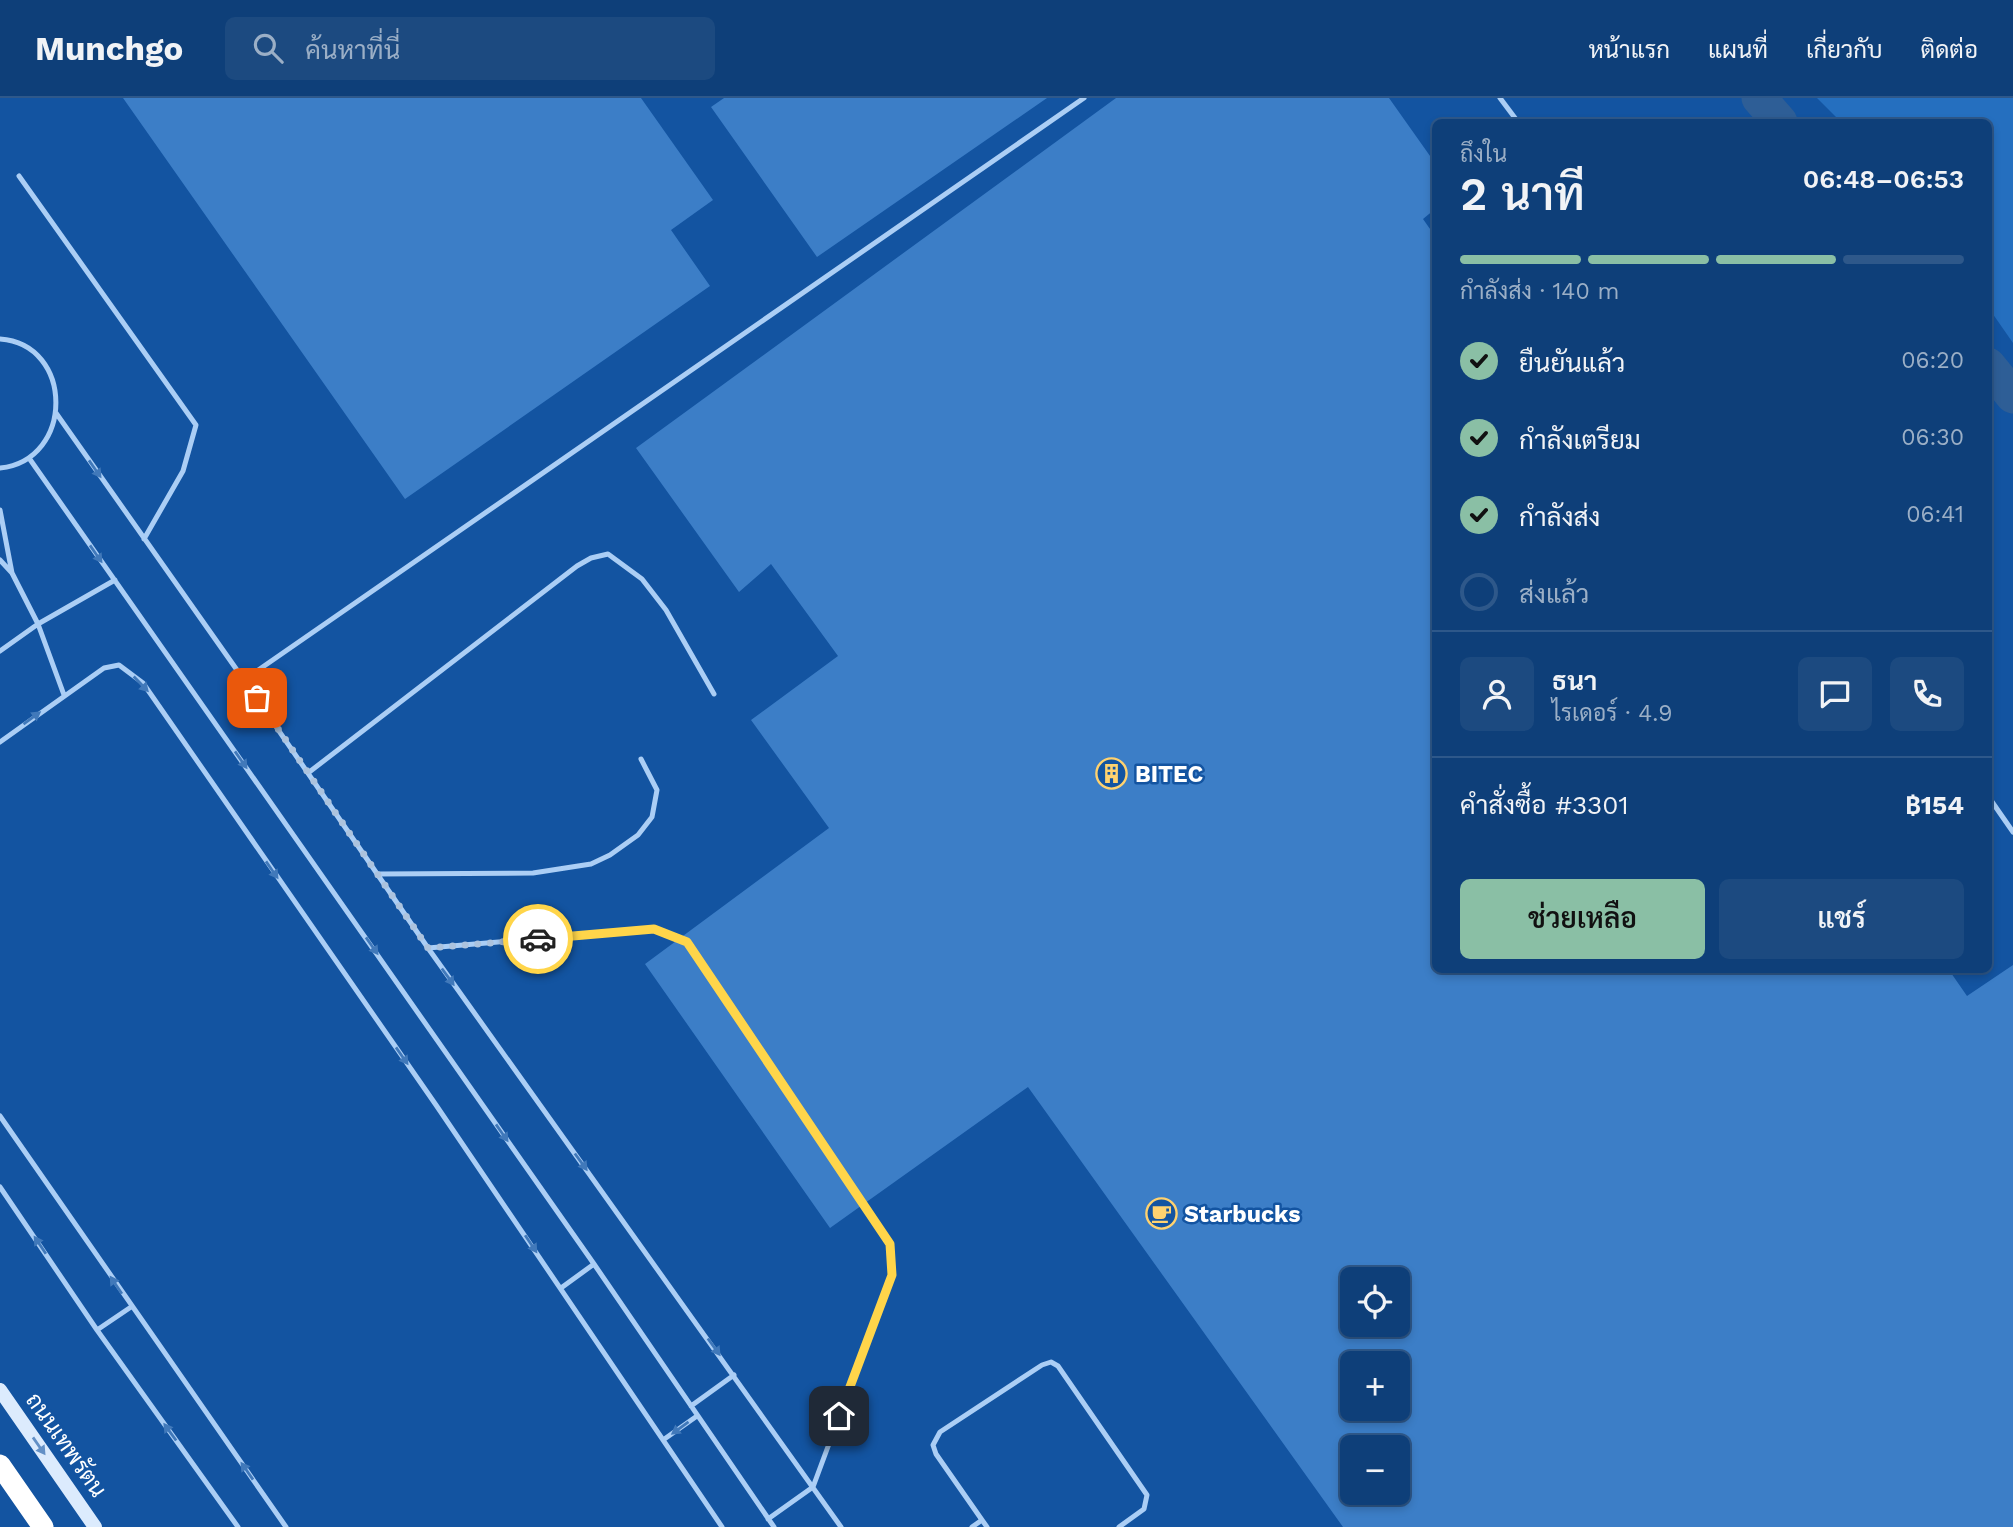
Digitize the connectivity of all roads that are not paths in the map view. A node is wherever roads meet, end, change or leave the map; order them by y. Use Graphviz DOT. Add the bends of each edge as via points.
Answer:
graph roads {
  1 [pos="1084,98"];
  2 [pos="1500,98"];
  3 [pos="1516,119"];
  4 [pos="19,176"];
  5 [pos="0,330"];
  6 [pos="3,340"];
  7 [pos="56,413"];
  8 [pos="29,458"];
  9 [pos="0,468"];
  10 [pos="0,510"];
  11 [pos="144,539"];
  12 [pos="0,560"];
  13 [pos="12,573"];
  14 [pos="115,580"];
  15 [pos="38,625"];
  16 [pos="0,651"];
  17 [pos="244,680"];
  18 [pos="714,694"];
  19 [pos="64,695"];
  20 [pos="0,742"];
  21 [pos="641,759"];
  22 [pos="308,773"];
  23 [pos="1992,802"];
  24 [pos="2013,832"];
  25 [pos="378,874"];
  26 [pos="428,948"];
  27 [pos="0,1116"];
  28 [pos="0,1188"];
  29 [pos="594,1264"];
  30 [pos="561,1288"];
  31 [pos="131,1307"];
  32 [pos="97,1330"];
  33 [pos="734,1375"];
  34 [pos="0,1390"];
  35 [pos="691,1406"];
  36 [pos="697,1416"];
  37 [pos="663,1440"];
  38 [pos="0,1465"];
  39 [pos="813,1487"];
  40 [pos="768,1519"];
  41 [pos="982,1520"];
  42 [pos="43,1527"];
  43 [pos="95,1527"];
  44 [pos="239,1527"];
  45 [pos="286,1527"];
  46 [pos="722,1527"];
  47 [pos="774,1527"];
  48 [pos="841,1527"];
  49 [pos="972,1527"];
  50 [pos="986,1527"];
  51 [pos="1119,1527"];
  1 -- 17 [label="lane"];
  2 -- 3 [label="lane"];
  4 -- 11 [label="lane" via="196,425 183,471"];
  5 -- 6 [label="lane"];
  6 -- 7 [label="lane" via="26,348 43,362 53,381"];
  7 -- 8 [label="lane" via="44,443"];
  7 -- 11 [label="lane, one-way"];
  8 -- 9 [label="lane"];
  8 -- 14 [label="lane, one-way"];
  10 -- 13 [label="lane"];
  11 -- 17 [label="lane"];
  12 -- 13 [label="lane"];
  13 -- 15 [label="lane"];
  14 -- 15 [label="lane"];
  14 -- 29 [label="lane, one-way"];
  15 -- 16 [label="lane"];
  15 -- 19 [label="lane"];
  17 -- 22 [label="lane"];
  18 -- 22 [label="lane" via="666,610 642,579 608,554 577,566"];
  20 -- 19 [label="lane, one-way"];
  19 -- 30 [label="lane, one-way" via="104,668 119,665 143,683"];
  21 -- 25 [label="lane" via="657,790 652,817 638,835 591,864 533,873"];
  22 -- 25 [label="lane"];
  23 -- 24 [label="lane"];
  25 -- 26 [label="lane"];
  26 -- 33 [label="lane, one-way"];
  26 -- 39 [label="lane" via="654,929 687,942 890,1244 892,1275"];
  31 -- 27 [label="lane, one-way"];
  32 -- 28 [label="lane, one-way"];
  29 -- 30 [label="lane"];
  29 -- 35 [label="lane"];
  30 -- 37 [label="lane"];
  31 -- 32 [label="lane"];
  45 -- 31 [label="lane, one-way"];
  44 -- 32 [label="lane, one-way"];
  33 -- 35 [label="lane"];
  33 -- 39 [label="lane"];
  34 -- 43 [label="main road, ถนนเทพรัตน, one-way"];
  35 -- 36 [label="lane"];
  36 -- 37 [label="lane, one-way"];
  36 -- 40 [label="lane"];
  37 -- 46 [label="lane"];
  38 -- 42 [label="highway"];
  39 -- 40 [label="lane"];
  39 -- 48 [label="lane"];
  40 -- 47 [label="lane"];
  41 -- 49 [label="lane"];
  41 -- 50 [label="lane"];
  41 -- 51 [label="lane" via="933,1445 940,1432 1051,1362 1147,1495 1144,1509"];
}
